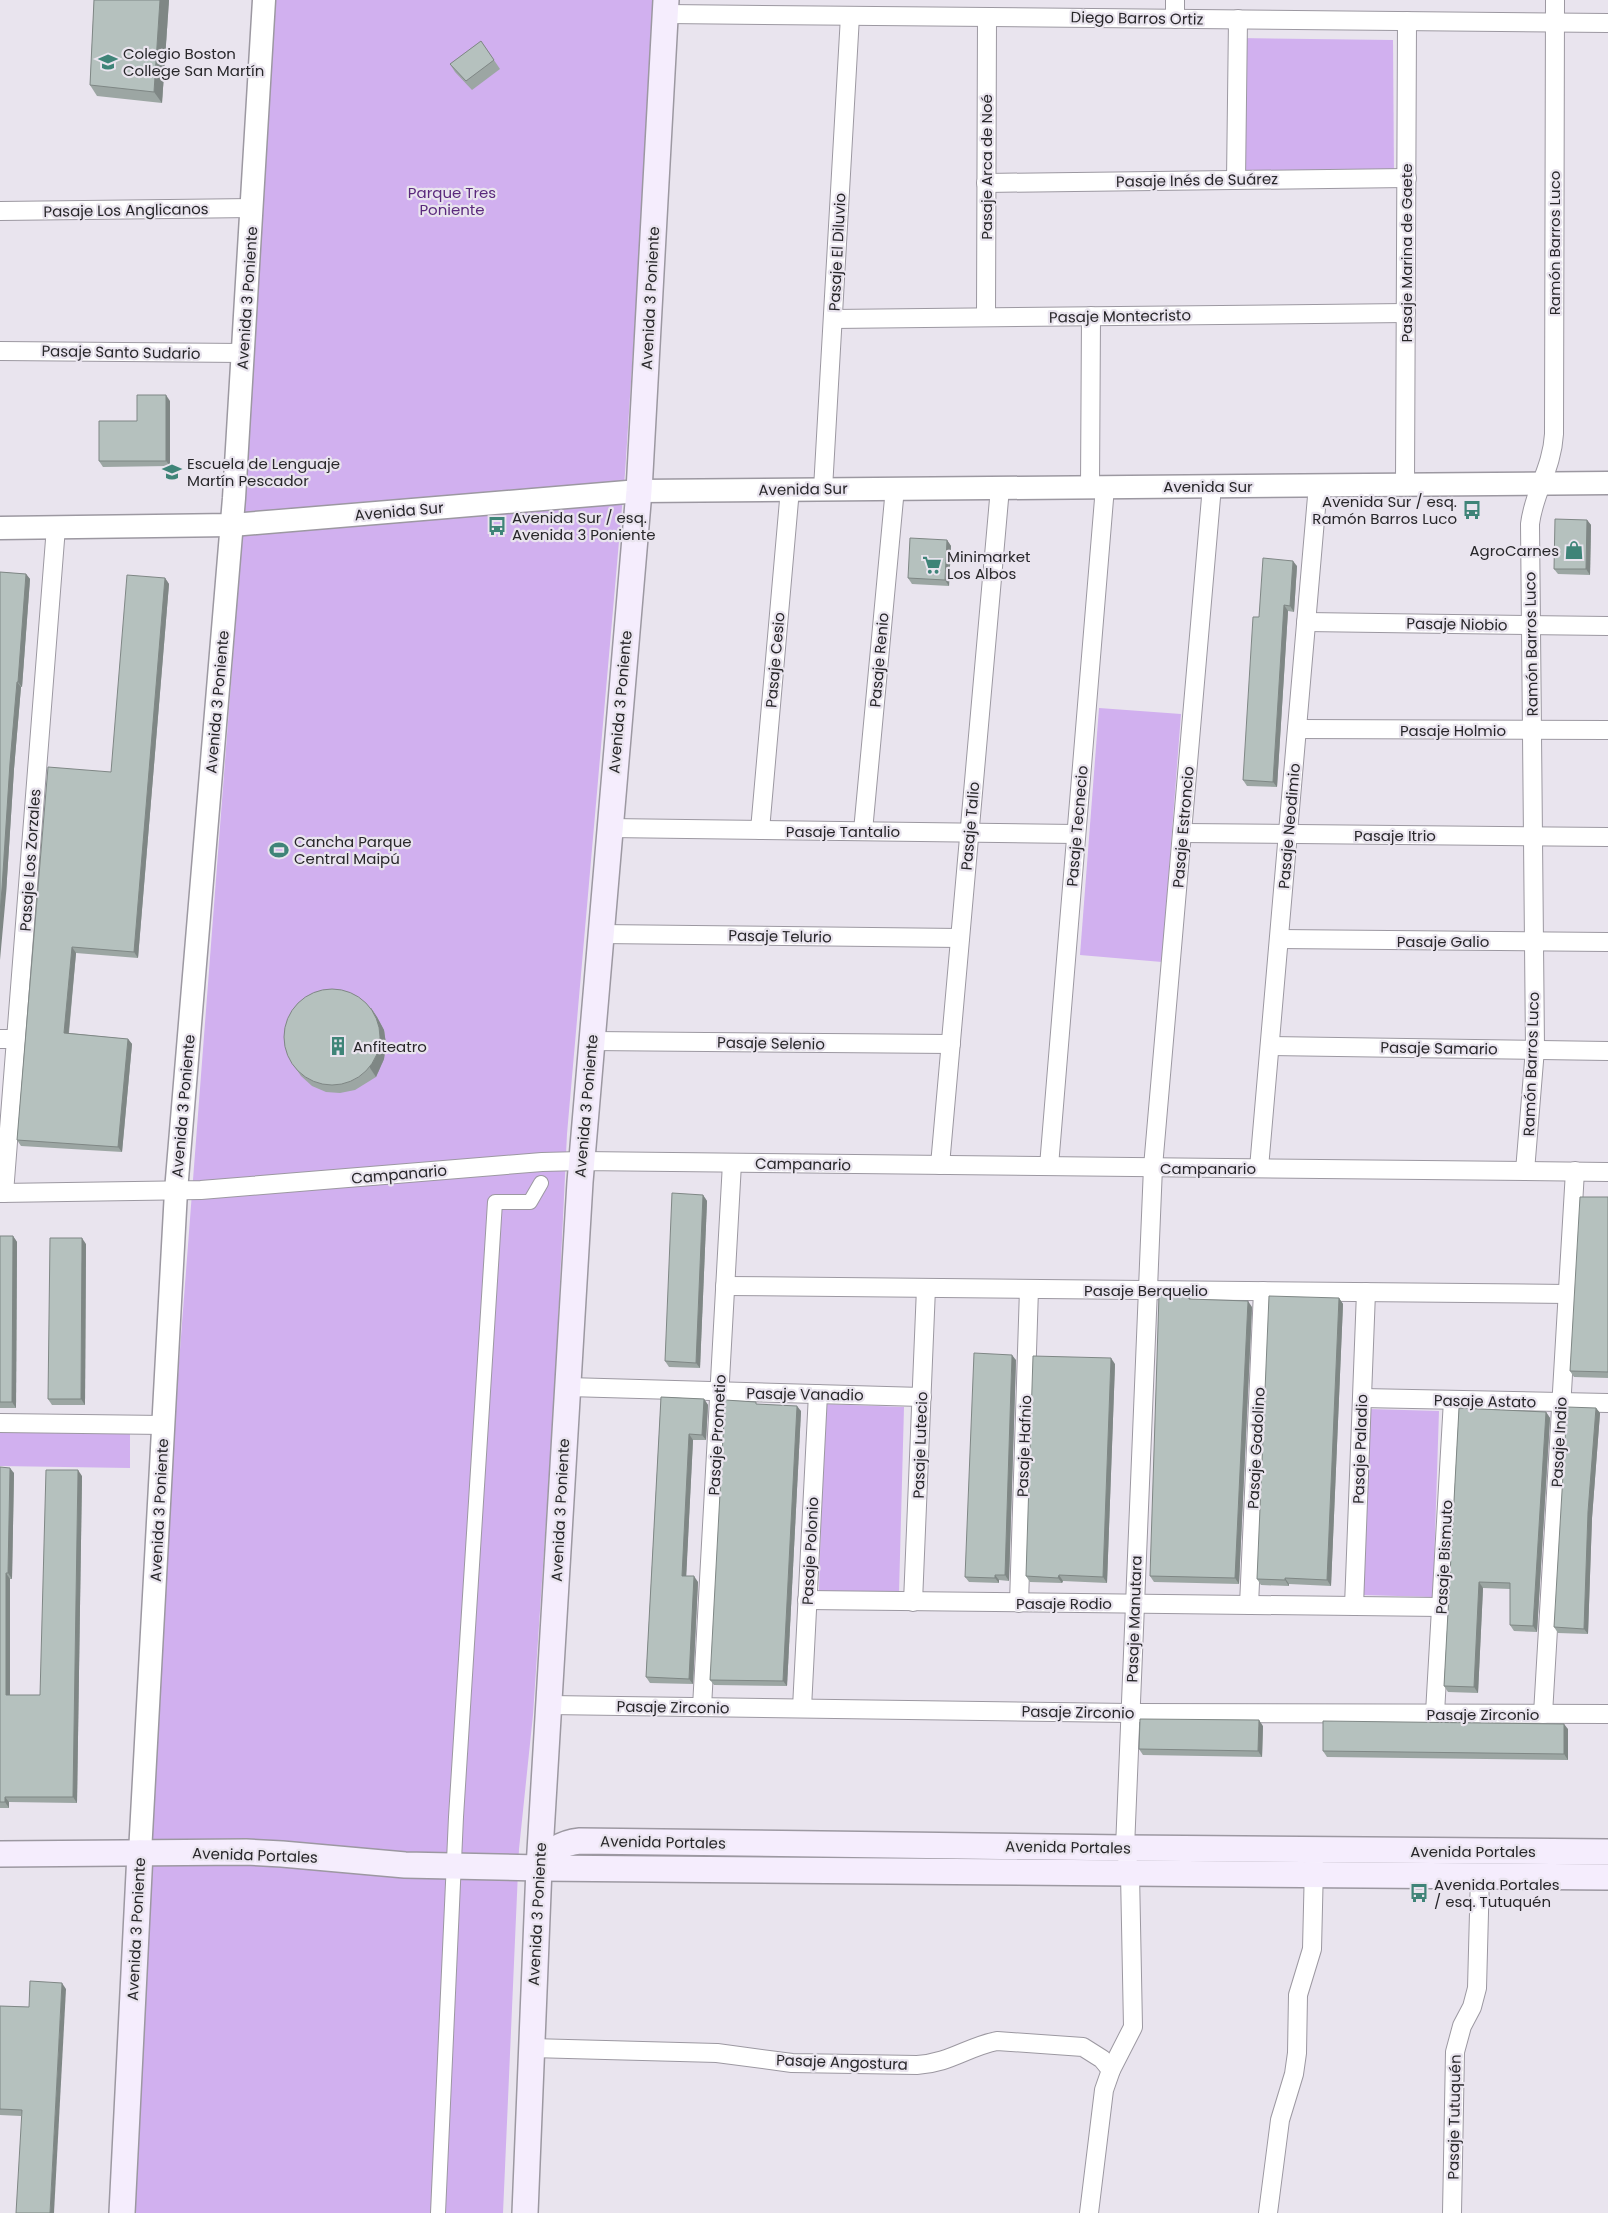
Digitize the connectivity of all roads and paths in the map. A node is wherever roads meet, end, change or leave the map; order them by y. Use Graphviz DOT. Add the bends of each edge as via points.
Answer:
graph roads {
  1 [pos="264,0"];
  2 [pos="1175,0"];
  3 [pos="1555,0"];
  4 [pos="666,7"];
  5 [pos="870,8"];
  6 [pos="850,16"];
  7 [pos="987,17"];
  8 [pos="1175,19"];
  9 [pos="1238,20"];
  10 [pos="1408,21"];
  11 [pos="1555,23"];
  12 [pos="1608,23"];
  13 [pos="1407,178"];
  14 [pos="1236,180"];
  15 [pos="986,183"];
  16 [pos="253,208"];
  17 [pos="0,211"];
  18 [pos="1406,313"];
  19 [pos="1091,316"];
  20 [pos="986,317"];
  21 [pos="833,319"];
  22 [pos="0,351"];
  23 [pos="243,353"];
  24 [pos="1543,483"];
  25 [pos="1608,483"];
  26 [pos="1405,484"];
  27 [pos="1318,485"];
  28 [pos="1212,486"];
  29 [pos="1098,487"];
  30 [pos="895,488"];
  31 [pos="1000,488"];
  32 [pos="790,489"];
  33 [pos="823,489"];
  34 [pos="639,491"];
  35 [pos="232,525"];
  36 [pos="56,527"];
  37 [pos="0,528"];
  38 [pos="1306,622"];
  39 [pos="1531,625"];
  40 [pos="1608,626"];
  41 [pos="1297,729"];
  42 [pos="1532,730"];
  43 [pos="1608,730"];
  44 [pos="609,828"];
  45 [pos="760,830"];
  46 [pos="863,831"];
  47 [pos="970,832"];
  48 [pos="1182,832"];
  49 [pos="1076,834"];
  50 [pos="1288,834"];
  51 [pos="1533,836"];
  52 [pos="1608,837"];
  53 [pos="600,934"];
  54 [pos="960,938"];
  55 [pos="1279,939"];
  56 [pos="1534,941"];
  57 [pos="1608,942"];
  58 [pos="8,1039"];
  59 [pos="591,1041"];
  60 [pos="951,1044"];
  61 [pos="1270,1046"];
  62 [pos="1535,1049"];
  63 [pos="1608,1051"];
  64 [pos="581,1162"];
  65 [pos="732,1163"];
  66 [pos="940,1165"];
  67 [pos="1049,1166"];
  68 [pos="1153,1167"];
  69 [pos="1260,1168"];
  70 [pos="1525,1171"];
  71 [pos="1575,1171"];
  72 [pos="1608,1172"];
  73 [pos="541,1184"];
  74 [pos="176,1191"];
  75 [pos="2,1193"];
  76 [pos="725,1286"];
  77 [pos="926,1288"];
  78 [pos="1029,1289"];
  79 [pos="1148,1290"];
  80 [pos="1263,1291"];
  81 [pos="1366,1292"];
  82 [pos="1568,1294"];
  83 [pos="568,1388"];
  84 [pos="720,1392"];
  85 [pos="818,1394"];
  86 [pos="922,1397"];
  87 [pos="1362,1398"];
  88 [pos="1453,1400"];
  89 [pos="1561,1402"];
  90 [pos="1608,1403"];
  91 [pos="0,1423"];
  92 [pos="164,1425"];
  93 [pos="807,1600"];
  94 [pos="913,1602"];
  95 [pos="1019,1603"];
  96 [pos="1135,1604"];
  97 [pos="1249,1605"];
  98 [pos="1354,1606"];
  99 [pos="1441,1607"];
  100 [pos="549,1705"];
  101 [pos="702,1707"];
  102 [pos="802,1708"];
  103 [pos="1130,1712"];
  104 [pos="1435,1713"];
  105 [pos="1543,1714"];
  106 [pos="1608,1714"];
  107 [pos="1125,1848"];
  108 [pos="1314,1849"];
  109 [pos="140,1852"];
  110 [pos="1608,1852"];
  111 [pos="0,1854"];
  112 [pos="453,1865"];
  113 [pos="539,1868"];
  114 [pos="1130,1873"];
  115 [pos="1314,1874"];
  116 [pos="1480,1876"];
  117 [pos="1608,1877"];
  118 [pos="531,2048"];
  119 [pos="1111,2070"];
  120 [pos="122,2213"];
  121 [pos="438,2213"];
  122 [pos="525,2213"];
  123 [pos="1089,2213"];
  124 [pos="1268,2213"];
  125 [pos="1452,2213"];
  1 -- 16 [label="street, Avenida 3 Poniente"];
  2 -- 8 [label="street"];
  3 -- 11 [label="street, Ramón Barros Luco"];
  4 -- 6 [label="street, Diego Barros Ortiz"];
  4 -- 34 [label="main road, Avenida 3 Poniente"];
  5 -- 6 [label="street, Diego Barros Ortiz"];
  5 -- 7 [label="street, Diego Barros Ortiz"];
  6 -- 21 [label="street, Pasaje El Diluvio"];
  7 -- 8 [label="street, Diego Barros Ortiz"];
  7 -- 15 [label="street, Pasaje Arca de Noé"];
  8 -- 9 [label="street, Diego Barros Ortiz"];
  9 -- 10 [label="street, Diego Barros Ortiz"];
  9 -- 14 [label="street"];
  10 -- 11 [label="street, Diego Barros Ortiz"];
  10 -- 13 [label="street, Pasaje Marina de Gaete"];
  11 -- 12 [label="street, Diego Barros Ortiz"];
  11 -- 24 [label="street, Ramón Barros Luco" via="1554,434 1553,450"];
  13 -- 14 [label="street, Pasaje Inés de Suárez"];
  13 -- 18 [label="street, Pasaje Marina de Gaete"];
  14 -- 15 [label="street, Pasaje Inés de Suárez"];
  15 -- 20 [label="street, Pasaje Arca de Noé"];
  16 -- 17 [label="street, Pasaje Los Anglicanos"];
  16 -- 23 [label="street, Avenida 3 Poniente"];
  18 -- 19 [label="street, Pasaje Montecristo"];
  18 -- 26 [label="street, Pasaje Marina de Gaete"];
  19 -- 20 [label="street, Pasaje Montecristo"];
  19 -- 29 [label="street, Pasaje Tecnecio"];
  20 -- 21 [label="street, Pasaje Montecristo"];
  21 -- 33 [label="street, Pasaje El Diluvio"];
  22 -- 23 [label="street, Pasaje Santo Sudario"];
  23 -- 35 [label="street, Avenida 3 Poniente"];
  24 -- 25 [label="street, Avenida Sur"];
  24 -- 26 [label="street, Avenida Sur"];
  24 -- 39 [label="street, Ramón Barros Luco" via="1530,524"];
  26 -- 27 [label="street, Avenida Sur"];
  27 -- 28 [label="street, Avenida Sur"];
  27 -- 38 [label="street, Pasaje Neodimio"];
  28 -- 29 [label="street, Avenida Sur"];
  28 -- 48 [label="street, Pasaje Estroncio"];
  29 -- 31 [label="street, Avenida Sur"];
  29 -- 49 [label="street, Pasaje Tecnecio"];
  30 -- 31 [label="street, Avenida Sur"];
  30 -- 33 [label="street, Avenida Sur"];
  30 -- 46 [label="street, Pasaje Renio"];
  31 -- 47 [label="street, Pasaje Talio"];
  32 -- 33 [label="street, Avenida Sur"];
  32 -- 34 [label="street, Avenida Sur"];
  32 -- 45 [label="street, Pasaje Cesio"];
  34 -- 35 [label="street, Avenida Sur"];
  34 -- 44 [label="main road, Avenida 3 Poniente"];
  35 -- 36 [label="street, Avenida Sur"];
  35 -- 74 [label="street, Avenida 3 Poniente"];
  36 -- 37 [label="street, Avenida Sur"];
  36 -- 58 [label="street, Pasaje Los Zorzales"];
  38 -- 39 [label="street, Pasaje Niobio"];
  38 -- 41 [label="street, Pasaje Neodimio"];
  39 -- 40 [label="street, Pasaje Niobio"];
  39 -- 42 [label="street, Ramón Barros Luco"];
  41 -- 42 [label="street, Pasaje Holmio"];
  41 -- 50 [label="street, Pasaje Neodimio"];
  42 -- 43 [label="street, Pasaje Holmio"];
  42 -- 51 [label="street, Ramón Barros Luco"];
  44 -- 45 [label="street, Pasaje Tantalio"];
  44 -- 53 [label="main road, Avenida 3 Poniente"];
  45 -- 46 [label="street, Pasaje Tantalio"];
  46 -- 47 [label="street, Pasaje Tantalio"];
  47 -- 49 [label="street, Pasaje Tantalio"];
  47 -- 54 [label="street, Pasaje Talio"];
  48 -- 50 [label="street, Pasaje Itrio"];
  48 -- 68 [label="street, Pasaje Estroncio"];
  49 -- 67 [label="street, Pasaje Tecnecio"];
  50 -- 51 [label="street, Pasaje Itrio"];
  50 -- 55 [label="street, Pasaje Neodimio"];
  51 -- 52 [label="street, Pasaje Itrio"];
  51 -- 56 [label="street, Ramón Barros Luco"];
  53 -- 54 [label="street, Pasaje Telurio"];
  53 -- 59 [label="main road, Avenida 3 Poniente"];
  54 -- 60 [label="street, Pasaje Talio"];
  55 -- 56 [label="street, Pasaje Galio"];
  55 -- 61 [label="street, Pasaje Neodimio"];
  56 -- 57 [label="street, Pasaje Galio"];
  56 -- 62 [label="street, Ramón Barros Luco"];
  58 -- 75 [label="street, Pasaje Los Zorzales"];
  59 -- 60 [label="street, Pasaje Selenio"];
  59 -- 64 [label="main road, Avenida 3 Poniente"];
  60 -- 66 [label="street, Pasaje Talio"];
  61 -- 62 [label="street, Pasaje Samario"];
  61 -- 69 [label="street, Pasaje Neodimio"];
  62 -- 63 [label="street, Pasaje Samario"];
  62 -- 70 [label="street, Ramón Barros Luco"];
  64 -- 65 [label="street, Campanario"];
  64 -- 74 [label="street, Campanario" via="542,1162"];
  64 -- 83 [label="main road, Avenida 3 Poniente"];
  65 -- 66 [label="street, Campanario"];
  65 -- 76 [label="street, Pasaje Prometio"];
  66 -- 67 [label="street, Campanario"];
  67 -- 68 [label="street, Campanario"];
  68 -- 69 [label="street, Campanario"];
  68 -- 79 [label="street, Pasaje Manutara"];
  69 -- 70 [label="street, Campanario"];
  70 -- 71 [label="street, Campanario"];
  71 -- 72 [label="street, Campanario"];
  71 -- 82 [label="street, Pasaje Indio"];
  73 -- 112 [label="street" via="530,1202 495,1202"];
  74 -- 75 [label="street, Campanario"];
  74 -- 92 [label="street, Avenida 3 Poniente"];
  76 -- 77 [label="street, Pasaje Berquelio"];
  76 -- 84 [label="street, Pasaje Prometio"];
  77 -- 78 [label="street, Pasaje Berquelio"];
  77 -- 86 [label="street, Pasaje Lutecio"];
  78 -- 79 [label="street, Pasaje Berquelio"];
  78 -- 95 [label="street, Pasaje Hafnio"];
  79 -- 80 [label="street, Pasaje Berquelio"];
  79 -- 96 [label="street, Pasaje Manutara"];
  80 -- 81 [label="street, Pasaje Berquelio"];
  80 -- 97 [label="street, Pasaje Gadolino"];
  81 -- 82 [label="street, Pasaje Berquelio"];
  81 -- 87 [label="street, Pasaje Paladio"];
  82 -- 89 [label="street, Pasaje Indio"];
  83 -- 84 [label="street, Pasaje Vanadio"];
  83 -- 100 [label="main road, Avenida 3 Poniente"];
  84 -- 85 [label="street, Pasaje Vanadio"];
  84 -- 101 [label="street, Pasaje Prometio"];
  85 -- 86 [label="street, Pasaje Vanadio"];
  85 -- 93 [label="street, Pasaje Polonio"];
  86 -- 94 [label="street, Pasaje Lutecio"];
  87 -- 88 [label="street, Pasaje Astato"];
  87 -- 98 [label="street, Pasaje Paladio"];
  88 -- 89 [label="street, Pasaje Astato"];
  88 -- 99 [label="street, Pasaje Bismuto"];
  89 -- 90 [label="street, Pasaje Astato"];
  89 -- 105 [label="street, Pasaje Indio"];
  91 -- 92 [label="street"];
  92 -- 109 [label="street, Avenida 3 Poniente"];
  93 -- 94 [label="street, Pasaje Rodio"];
  93 -- 102 [label="street, Pasaje Polonio"];
  94 -- 95 [label="street, Pasaje Rodio"];
  95 -- 96 [label="street, Pasaje Rodio"];
  96 -- 97 [label="street, Pasaje Rodio"];
  96 -- 103 [label="street, Pasaje Manutara"];
  97 -- 98 [label="street, Pasaje Rodio"];
  98 -- 99 [label="street, Pasaje Rodio"];
  99 -- 104 [label="street, Pasaje Bismuto"];
  100 -- 101 [label="street, Pasaje Zirconio"];
  100 -- 113 [label="main road, Avenida 3 Poniente"];
  101 -- 102 [label="street, Pasaje Zirconio"];
  102 -- 103 [label="street, Pasaje Zirconio"];
  103 -- 104 [label="street, Pasaje Zirconio"];
  103 -- 107 [label="street, Pasaje Manutara"];
  104 -- 105 [label="street, Pasaje Zirconio"];
  105 -- 106 [label="street, Pasaje Zirconio"];
  107 -- 108 [label="main road, Avenida Portales"];
  107 -- 113 [label="main road, Avenida Portales" via="580,1841 563,1844 553,1850"];
  107 -- 114 [label="street, Pasaje Manutara"];
  108 -- 110 [label="main road, Avenida Portales"];
  108 -- 115 [label="street"];
  109 -- 111 [label="main road, Avenida Portales"];
  109 -- 112 [label="main road, Avenida Portales" via="282,1854 405,1865"];
  109 -- 120 [label="main road, Avenida 3 Poniente"];
  112 -- 113 [label="main road, Avenida Portales"];
  112 -- 121 [label="street"];
  113 -- 114 [label="main road, Avenida Portales"];
  113 -- 118 [label="main road, Avenida 3 Poniente"];
  114 -- 115 [label="main road, Avenida Portales"];
  114 -- 119 [label="street, Pasaje Manutara" via="1133,2027"];
  115 -- 116 [label="main road, Avenida Portales"];
  115 -- 124 [label="street" via="1312,1949 1298,1995 1297,2053 1280,2120"];
  116 -- 117 [label="main road, Avenida Portales"];
  116 -- 125 [label="street, Pasaje Tutuquén" via="1477,1988 1455,2052"];
  118 -- 119 [label="street, Pasaje Angostura" via="717,2053 792,2063 917,2065 935,2064 997,2041 1083,2047 1094,2052"];
  118 -- 122 [label="main road, Avenida 3 Poniente"];
  119 -- 123 [label="street, Pasaje Manutara" via="1104,2090"];
}
